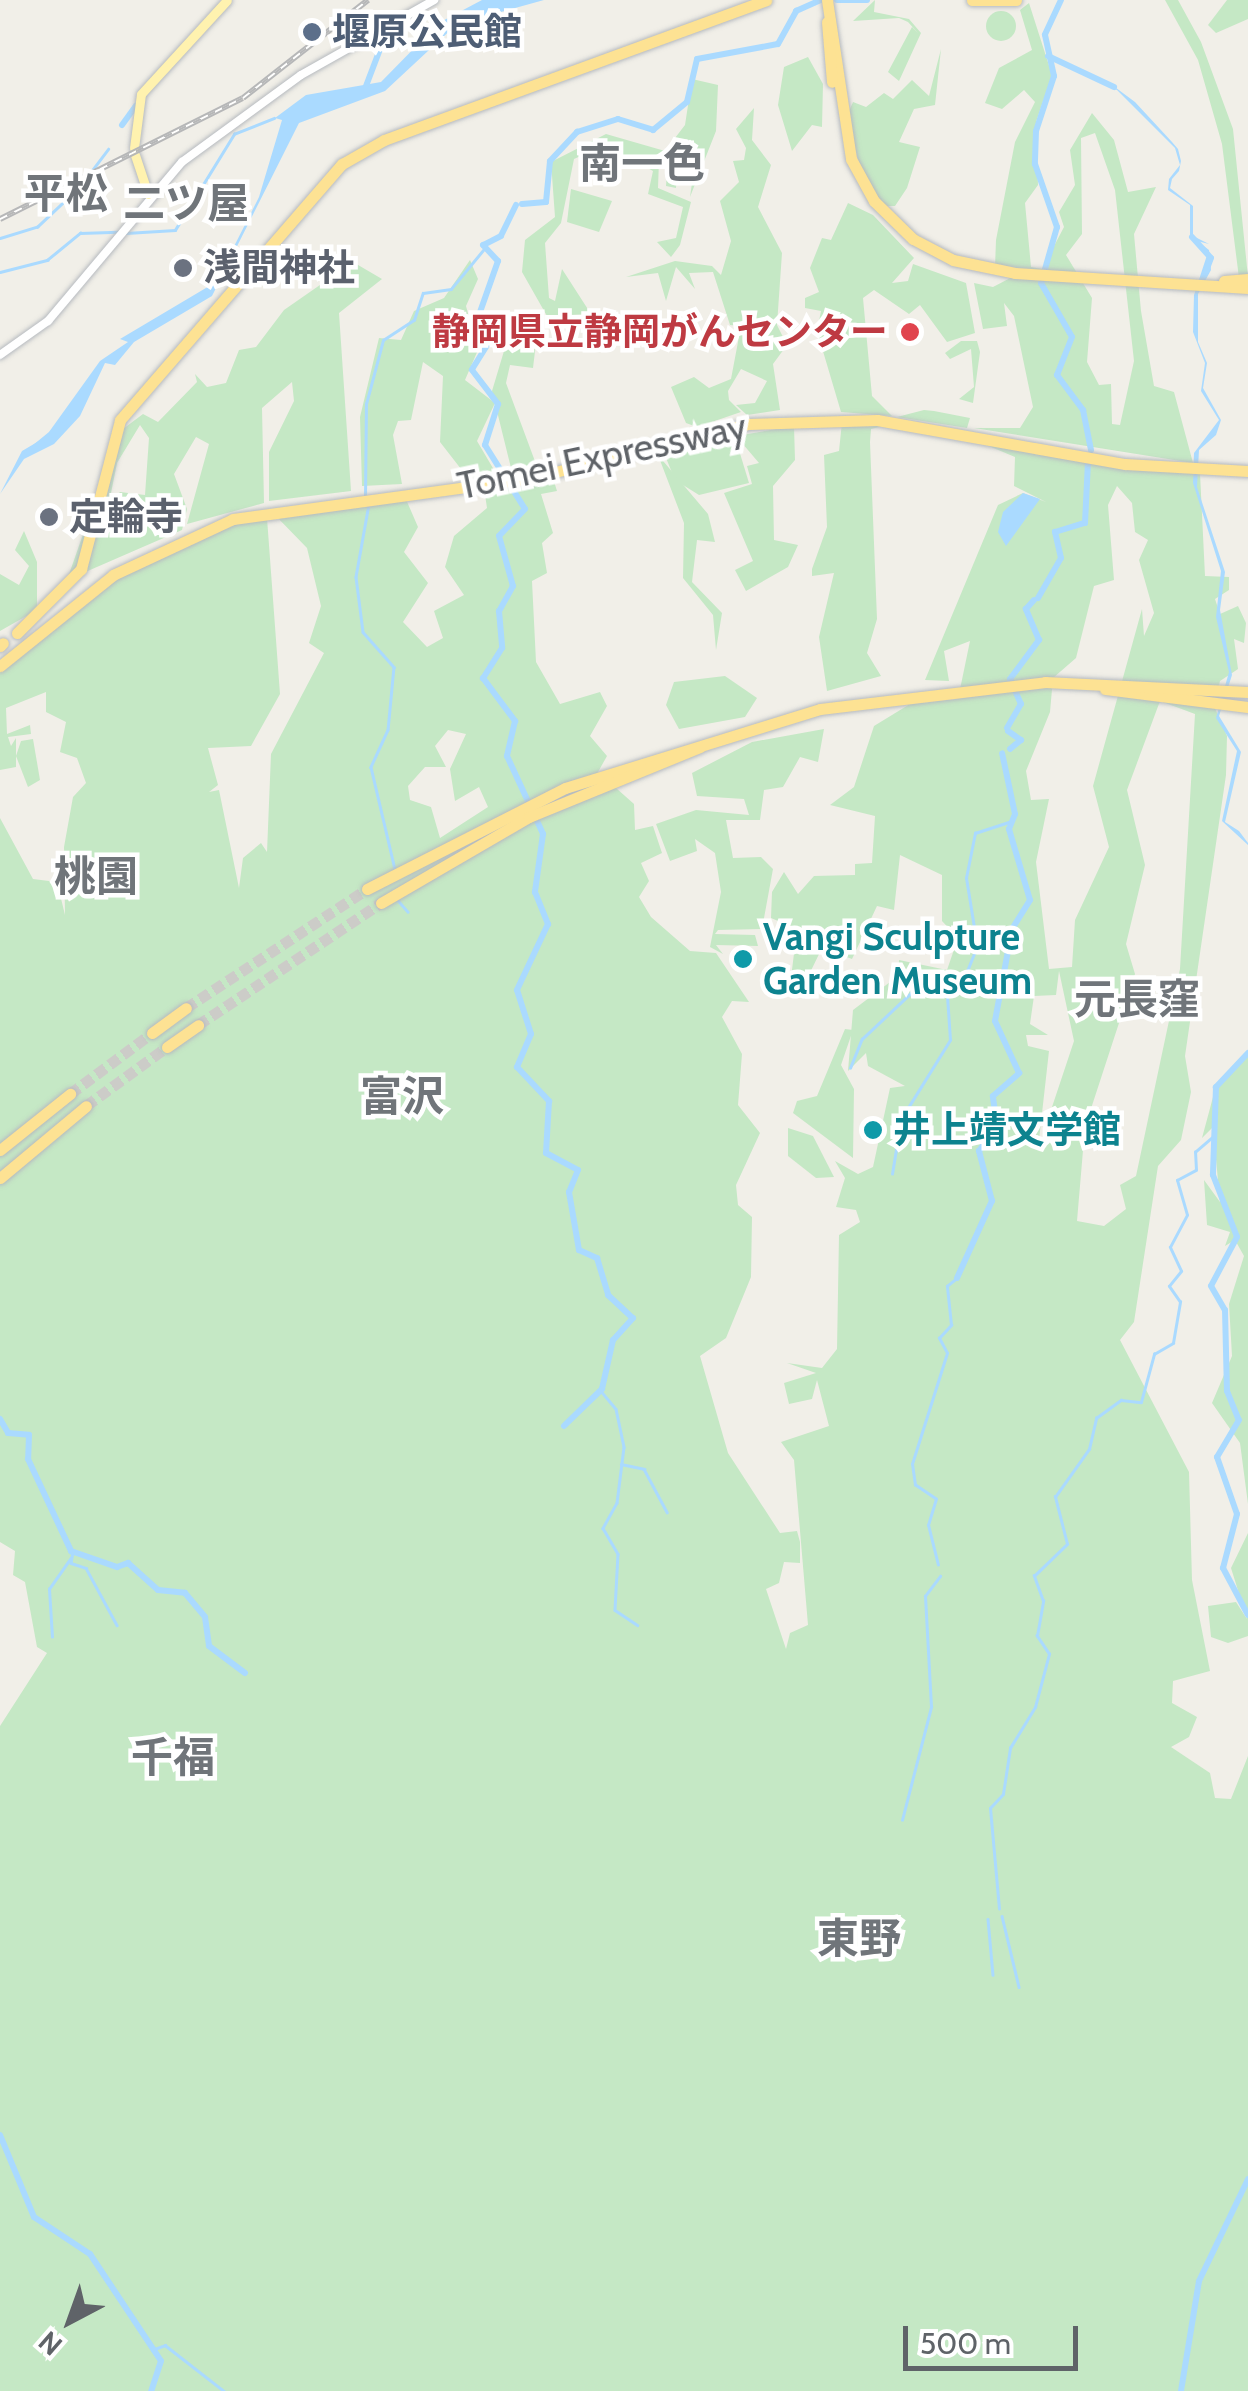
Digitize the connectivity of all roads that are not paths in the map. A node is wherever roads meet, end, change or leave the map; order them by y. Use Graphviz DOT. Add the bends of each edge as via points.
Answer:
graph roads {
  1 [pos="227,0"];
  2 [pos="434,0"];
  3 [pos="754,0"];
  4 [pos="766,0"];
  5 [pos="972,0"];
  6 [pos="1016,0"];
  7 [pos="828,2"];
  8 [pos="833,27"];
  9 [pos="840,89"];
  10 [pos="846,140"];
  11 [pos="365,145"];
  12 [pos="353,156"];
  13 [pos="148,194"];
  14 [pos="300,204"];
  15 [pos="248,258"];
  16 [pos="1014,272"];
  17 [pos="1129,279"];
  18 [pos="1248,286"];
  19 [pos="166,353"];
  20 [pos="0,355"];
  21 [pos="1248,469"];
  22 [pos="98,472"];
  23 [pos="74,593"];
  24 [pos="27,627"];
  25 [pos="0,663"];
  26 [pos="1248,683"];
  27 [pos="1044,686"];
  28 [pos="1204,691"];
  29 [pos="1248,695"];
  30 [pos="1248,707"];
  31 [pos="602,778"];
  32 [pos="367,889"];
  33 [pos="381,903"];
  34 [pos="186,1008"];
  35 [pos="198,1025"];
  36 [pos="152,1033"];
  37 [pos="168,1047"];
  38 [pos="70,1094"];
  39 [pos="86,1106"];
  40 [pos="0,1150"];
  41 [pos="0,1178"];
  1 -- 13 [label="main road" via="141,94 134,152"];
  2 -- 13 [label="main road" via="302,75"];
  3 -- 11 [label="highway"];
  4 -- 12 [label="highway"];
  5 -- 6 [label="highway"];
  7 -- 8 [label="highway"];
  7 -- 9 [label="highway"];
  7 -- 10 [label="highway" via="826,58"];
  8 -- 9 [label="highway"];
  8 -- 10 [label="highway"];
  9 -- 16 [label="highway" via="853,158 892,218 953,259"];
  10 -- 16 [label="highway" via="874,201 913,239 953,260"];
  11 -- 14 [label="highway"];
  11 -- 15 [label="highway" via="326,169"];
  12 -- 14 [label="highway"];
  12 -- 22 [label="highway" via="129,412"];
  13 -- 20 [label="main road" via="55,314"];
  14 -- 22 [label="highway" via="136,397"];
  16 -- 17 [label="highway"];
  17 -- 18 [label="highway"];
  17 -- 18 [label="highway"];
  19 -- 22 [label="highway" via="111,423"];
  21 -- 23 [label="highway, Tomei Expressway" via="1105,459 902,418 810,414 725,424 531,476 327,497 208,522"];
  22 -- 23 [label="highway" via="93,534"];
  22 -- 24 [label="highway" via="83,554"];
  23 -- 24 [label="highway"];
  23 -- 24 [label="highway, Tomei Expressway"];
  24 -- 25 [label="highway, Tomei Expressway"];
  26 -- 28 [label="highway"];
  27 -- 28 [label="highway"];
  27 -- 28 [label="highway" via="1084,682"];
  27 -- 31 [label="highway" via="806,712"];
  28 -- 29 [label="highway"];
  28 -- 30 [label="highway"];
  31 -- 32 [label="highway" via="489,822"];
  31 -- 33 [label="highway"];
  34 -- 36 [label="highway"];
  35 -- 37 [label="highway"];
  38 -- 40 [label="highway"];
  39 -- 41 [label="highway"];
}
